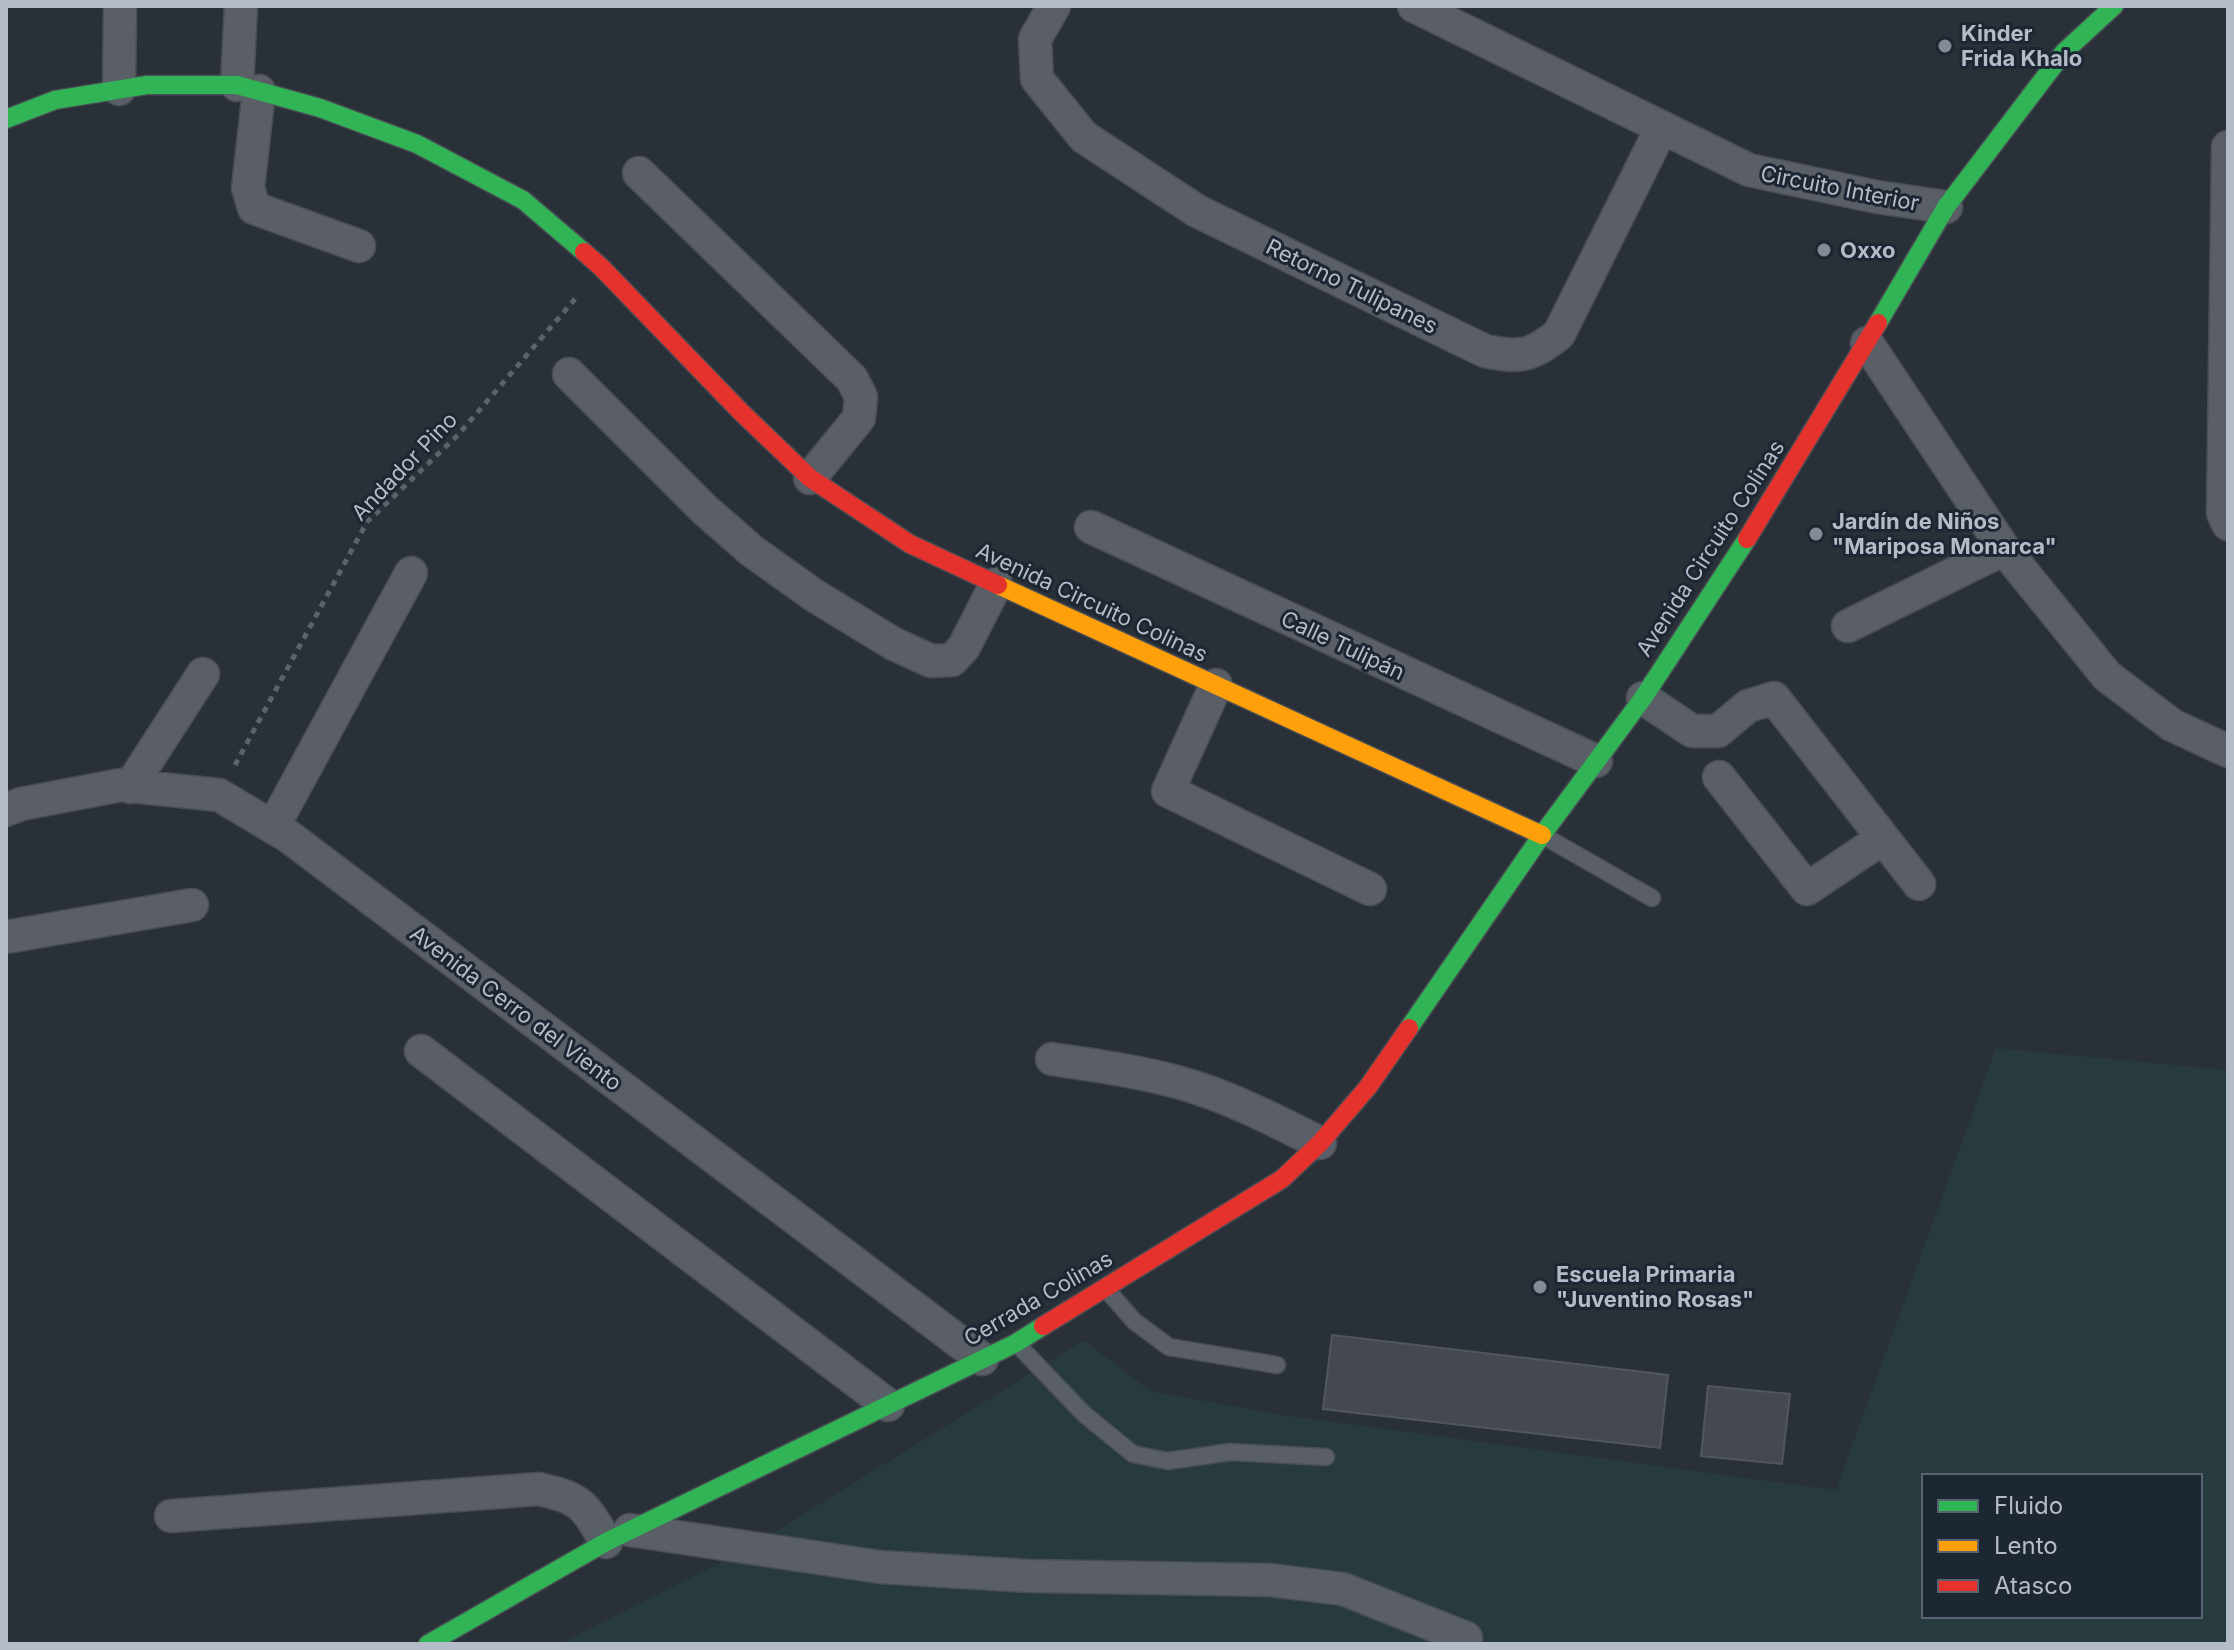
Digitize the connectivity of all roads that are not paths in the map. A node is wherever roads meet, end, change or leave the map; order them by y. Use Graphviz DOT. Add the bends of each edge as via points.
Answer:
graph roads {
  1 [pos="120,6"];
  2 [pos="241,6"];
  3 [pos="1054,6"];
  4 [pos="1414,6"];
  5 [pos="2114,6"];
  6 [pos="248,88"];
  7 [pos="119,89"];
  8 [pos="6,119"];
  9 [pos="1662,127"];
  10 [pos="2228,147"];
  11 [pos="639,173"];
  12 [pos="1946,207"];
  13 [pos="359,246"];
  14 [pos="1867,343"];
  15 [pos="569,374"];
  16 [pos="810,478"];
  17 [pos="2228,524"];
  18 [pos="1091,527"];
  19 [pos="2004,549"];
  20 [pos="411,573"];
  21 [pos="996,584"];
  22 [pos="1848,626"];
  23 [pos="203,674"];
  24 [pos="1216,685"];
  25 [pos="1643,698"];
  26 [pos="2228,751"];
  27 [pos="1596,761"];
  28 [pos="1719,777"];
  29 [pos="130,787"];
  30 [pos="6,810"];
  31 [pos="273,827"];
  32 [pos="1542,835"];
  33 [pos="1883,838"];
  34 [pos="1919,884"];
  35 [pos="1370,889"];
  36 [pos="1652,898"];
  37 [pos="192,905"];
  38 [pos="6,937"];
  39 [pos="421,1051"];
  40 [pos="1052,1059"];
  41 [pos="1320,1143"];
  42 [pos="1105,1288"];
  43 [pos="1016,1343"];
  44 [pos="982,1359"];
  45 [pos="1277,1365"];
  46 [pos="888,1405"];
  47 [pos="1326,1457"];
  48 [pos="171,1516"];
  49 [pos="618,1536"];
  50 [pos="1466,1638"];
  51 [pos="428,1644"];
  1 -- 7 [label="street"];
  2 -- 6 [label="street"];
  3 -- 9 [label="street, Retorno Tulipanes" via="1035,39 1037,79 1084,137 1197,211 1485,351 1511,356 1540,350 1559,334"];
  4 -- 9 [label="street, Circuito Interior"];
  5 -- 12 [label="main road, Circuito Interior" via="2064,52"];
  6 -- 7 [label="main road, Avenida Circuito Colinas"];
  6 -- 13 [label="street" via="248,188 254,208"];
  6 -- 16 [label="main road, Avenida Circuito Colinas" via="417,144 523,200 602,268"];
  7 -- 8 [label="main road, Avenida Circuito Colinas" via="55,100"];
  9 -- 12 [label="street, Circuito Interior" via="1749,170"];
  10 -- 17 [label="street" via="2223,513"];
  11 -- 16 [label="street" via="852,379 861,397 859,418"];
  12 -- 14 [label="main road, Avenida Circuito Colinas"];
  14 -- 19 [label="street"];
  14 -- 25 [label="main road, Avenida Circuito Colinas"];
  15 -- 21 [label="street" via="752,551 894,644 931,661 952,660"];
  16 -- 21 [label="main road, Avenida Circuito Colinas" via="910,544"];
  18 -- 27 [label="street, Calle Tulipán"];
  19 -- 22 [label="street"];
  19 -- 26 [label="street" via="2107,676 2172,725"];
  20 -- 31 [label="street"];
  21 -- 24 [label="main road, Avenida Circuito Colinas"];
  23 -- 29 [label="street"];
  24 -- 32 [label="main road, Avenida Circuito Colinas"];
  24 -- 35 [label="street" via="1168,791"];
  25 -- 27 [label="main road, Avenida Circuito Colinas"];
  25 -- 33 [label="street" via="1692,731 1718,731 1748,706 1774,698"];
  27 -- 32 [label="main road, Avenida Circuito Colinas"];
  28 -- 33 [label="street" via="1807,889"];
  29 -- 30 [label="street, Avenida Cerro del Viento"];
  29 -- 31 [label="street, Avenida Cerro del Viento" via="219,795"];
  31 -- 44 [label="street, Avenida Cerro del Viento"];
  32 -- 36 [label="lane"];
  32 -- 41 [label="main road, Cerrada Colinas" via="1368,1087"];
  33 -- 34 [label="street"];
  37 -- 38 [label="street"];
  39 -- 46 [label="street"];
  40 -- 41 [label="street" via="1191,1086"];
  41 -- 42 [label="main road, Cerrada Colinas" via="1282,1179"];
  42 -- 43 [label="main road, Cerrada Colinas"];
  42 -- 45 [label="lane" via="1134,1321 1169,1347"];
  43 -- 44 [label="main road, Cerrada Colinas"];
  43 -- 47 [label="lane" via="1084,1414 1133,1454 1168,1461 1230,1452"];
  44 -- 46 [label="main road, Cerrada Colinas"];
  46 -- 49 [label="main road, Cerrada Colinas"];
  48 -- 49 [label="street" via="539,1489 584,1506"];
  49 -- 50 [label="street" via="880,1567 1028,1576 1270,1580 1343,1589"];
  49 -- 51 [label="main road, Cerrada Colinas"];
}
